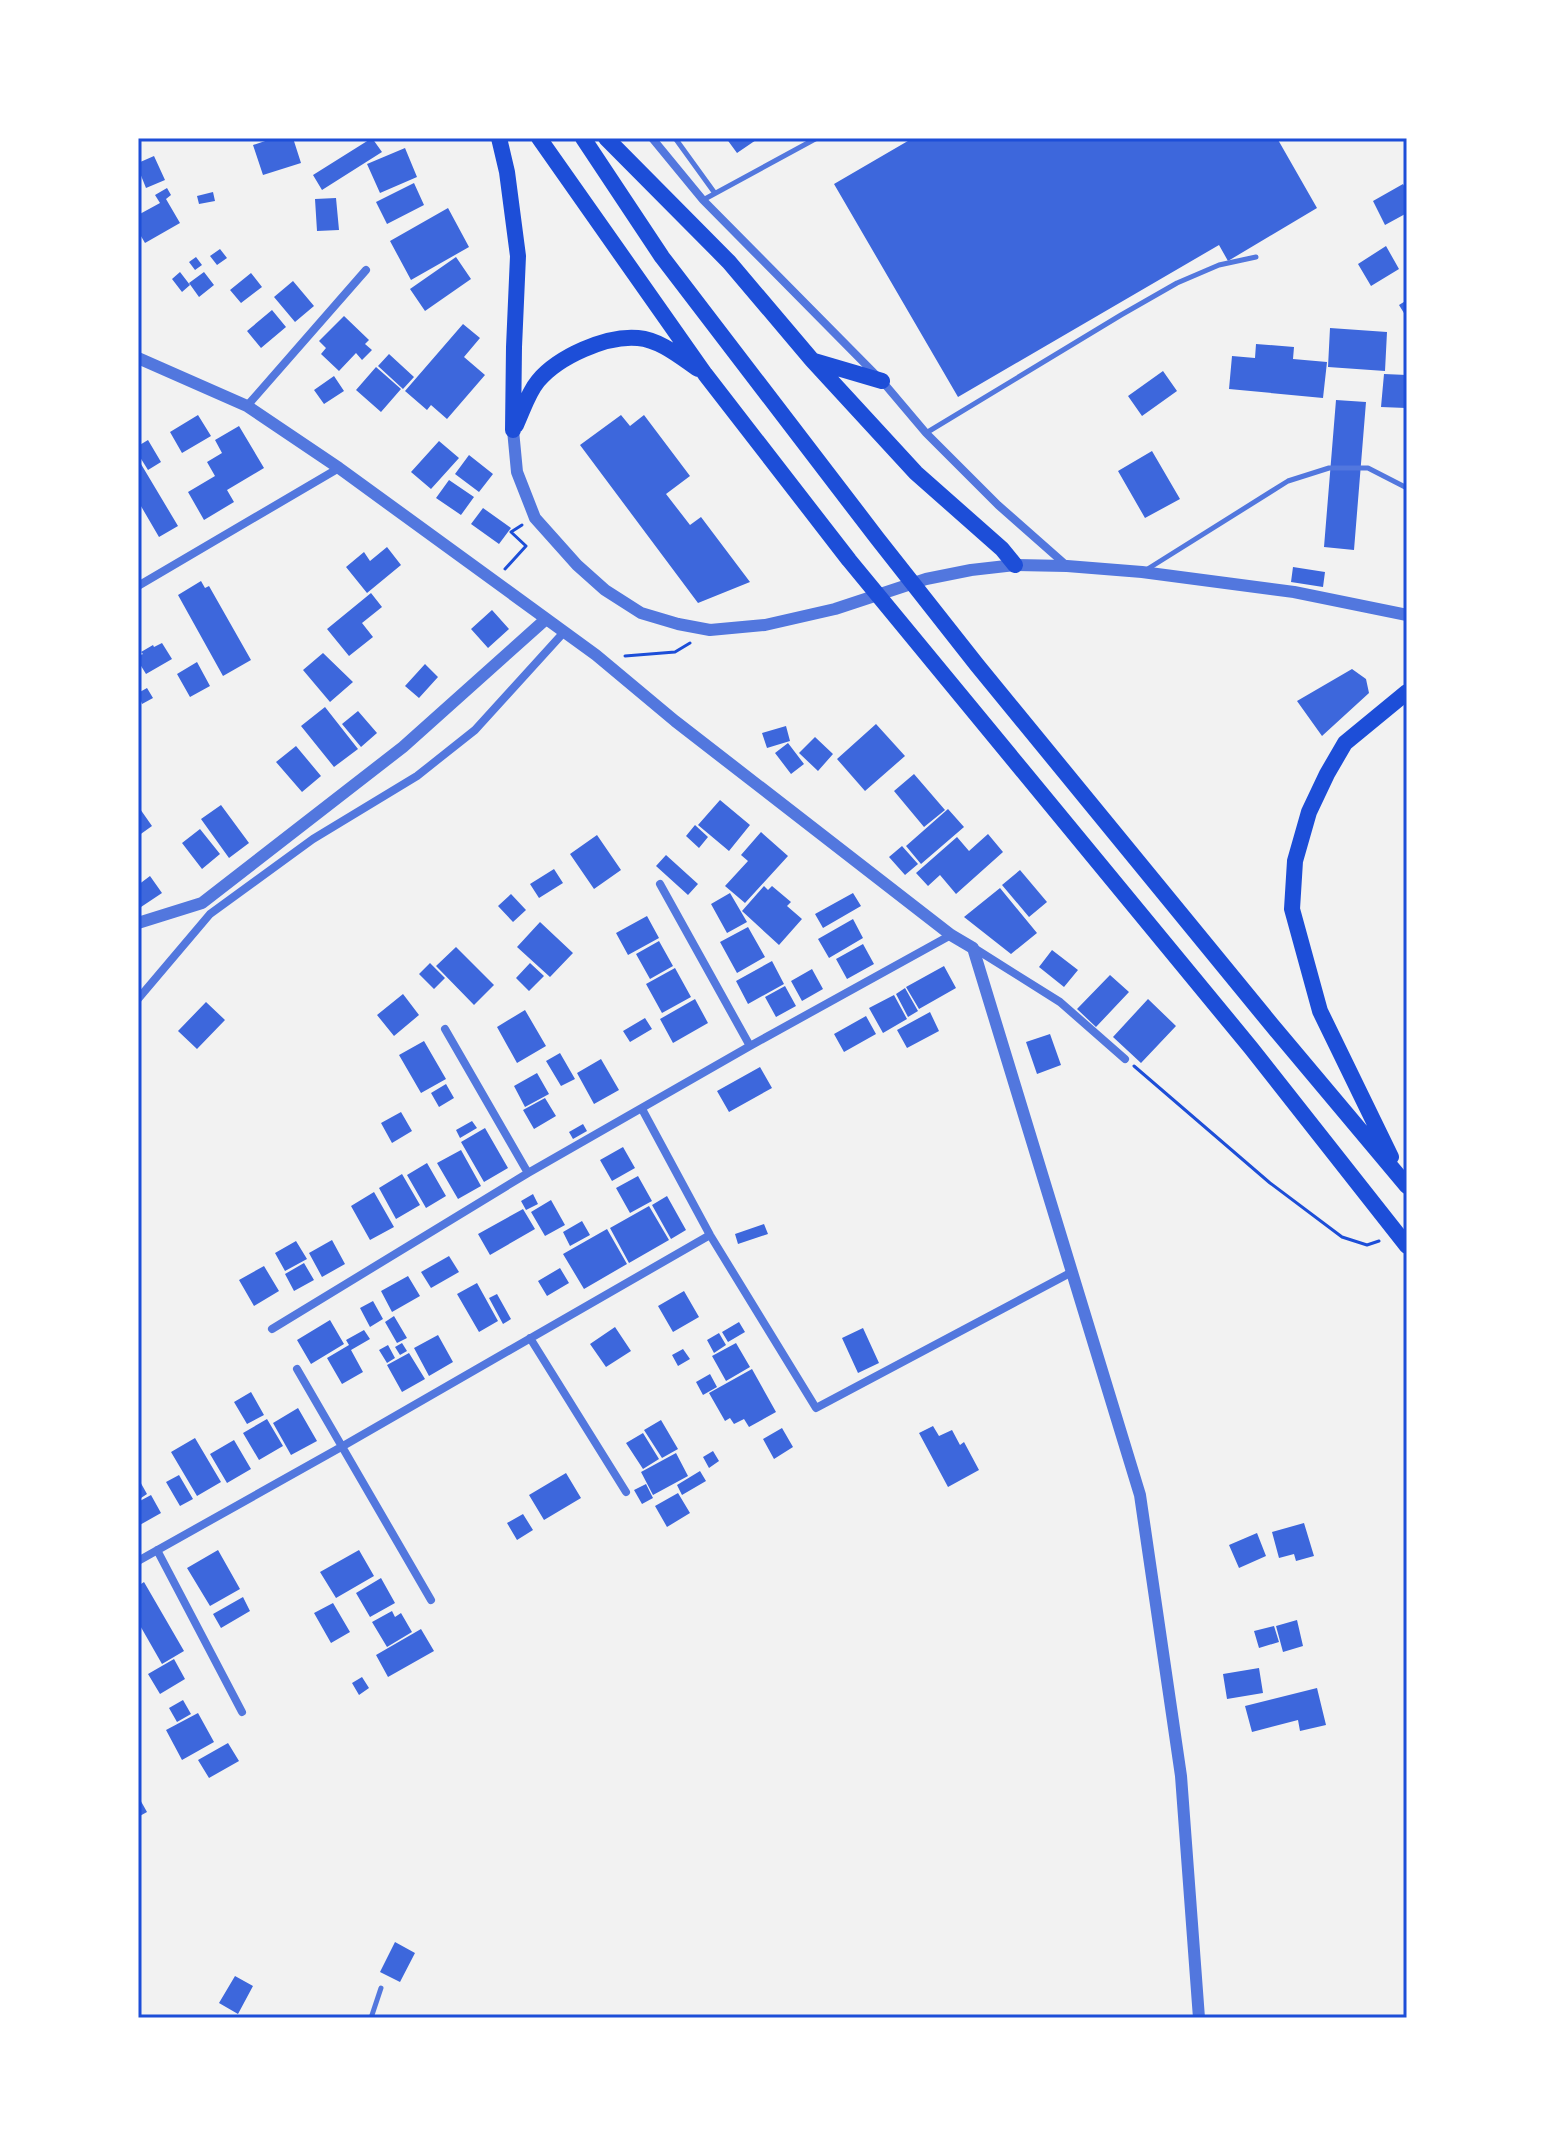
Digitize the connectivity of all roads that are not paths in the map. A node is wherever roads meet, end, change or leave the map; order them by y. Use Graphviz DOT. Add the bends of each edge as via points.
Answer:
graph roads {
  1 [pos="499,138"];
  2 [pos="539,138"];
  3 [pos="583,138"];
  4 [pos="606,138"];
  5 [pos="652,138"];
  6 [pos="675,138"];
  7 [pos="817,138"];
  8 [pos="714,192"];
  9 [pos="703,200"];
  10 [pos="1256,257"];
  11 [pos="366,270"];
  12 [pos="139,355"];
  13 [pos="812,360"];
  14 [pos="705,374"];
  15 [pos="882,381"];
  16 [pos="247,406"];
  17 [pos="513,430"];
  18 [pos="926,433"];
  19 [pos="339,468"];
  20 [pos="1407,488"];
  21 [pos="1015,565"];
  22 [pos="1067,566"];
  23 [pos="1142,572"];
  24 [pos="138,586"];
  25 [pos="1407,615"];
  26 [pos="546,619"];
  27 [pos="565,631"];
  28 [pos="1407,692"];
  29 [pos="660,884"];
  30 [pos="206,909"];
  31 [pos="138,923"];
  32 [pos="951,935"];
  33 [pos="973,948"];
  34 [pos="138,999"];
  35 [pos="445,1029"];
  36 [pos="750,1046"];
  37 [pos="1125,1059"];
  38 [pos="642,1109"];
  39 [pos="528,1173"];
  40 [pos="1406,1185"];
  41 [pos="710,1235"];
  42 [pos="1402,1240"];
  43 [pos="1072,1272"];
  44 [pos="272,1329"];
  45 [pos="530,1338"];
  46 [pos="297,1369"];
  47 [pos="343,1446"];
  48 [pos="626,1492"];
  49 [pos="157,1550"];
  50 [pos="138,1561"];
  51 [pos="431,1600"];
  52 [pos="242,1712"];
  53 [pos="381,1988"];
  54 [pos="371,2018"];
  55 [pos="1199,2018"];
  1 -- 17 [label="highway" via="518,256"];
  2 -- 14 [label="highway"];
  3 -- 40 [label="highway" via="662,257 877,538"];
  4 -- 13 [label="highway" via="729,262"];
  5 -- 9 [label="street"];
  6 -- 8 [label="lane"];
  7 -- 8 [label="lane"];
  8 -- 9 [label="lane"];
  9 -- 15 [label="street"];
  10 -- 18 [label="lane" via="1177,283"];
  11 -- 16 [label="street"];
  12 -- 16 [label="street"];
  13 -- 15 [label="highway"];
  13 -- 21 [label="highway" via="916,473"];
  14 -- 17 [label="highway" via="665,346 639,338 598,345 548,370"];
  14 -- 42 [label="highway" via="849,560"];
  15 -- 18 [label="street"];
  16 -- 19 [label="street"];
  17 -- 21 [label="street" via="517,472 535,518 605,590 641,613 678,624 710,630 765,625 926,579"];
  18 -- 22 [label="street"];
  19 -- 24 [label="street"];
  19 -- 26 [label="street"];
  20 -- 23 [label="lane" via="1368,468 1329,468 1288,481"];
  21 -- 22 [label="street"];
  22 -- 23 [label="street"];
  23 -- 25 [label="street" via="1294,592"];
  26 -- 27 [label="street"];
  26 -- 30 [label="street" via="403,747"];
  27 -- 30 [label="street" via="475,730 429,767"];
  27 -- 32 [label="street"];
  28 -- 40 [label="highway" via="1345,743 1327,774 1295,861 1292,909 1320,1011"];
  29 -- 36 [label="street"];
  30 -- 31 [label="street"];
  30 -- 34 [label="street"];
  32 -- 33 [label="street"];
  32 -- 36 [label="street"];
  33 -- 37 [label="street" via="1060,1002"];
  33 -- 43 [label="street"];
  35 -- 39 [label="street"];
  36 -- 38 [label="street"];
  38 -- 39 [label="street"];
  38 -- 41 [label="street"];
  39 -- 44 [label="street"];
  41 -- 43 [label="street" via="816,1408"];
  41 -- 45 [label="street"];
  43 -- 55 [label="street" via="1140,1495 1181,1776"];
  45 -- 47 [label="street"];
  45 -- 48 [label="street"];
  46 -- 47 [label="street"];
  47 -- 49 [label="street"];
  47 -- 51 [label="street"];
  49 -- 50 [label="street"];
  49 -- 52 [label="street"];
  53 -- 54 [label="lane"];
}
